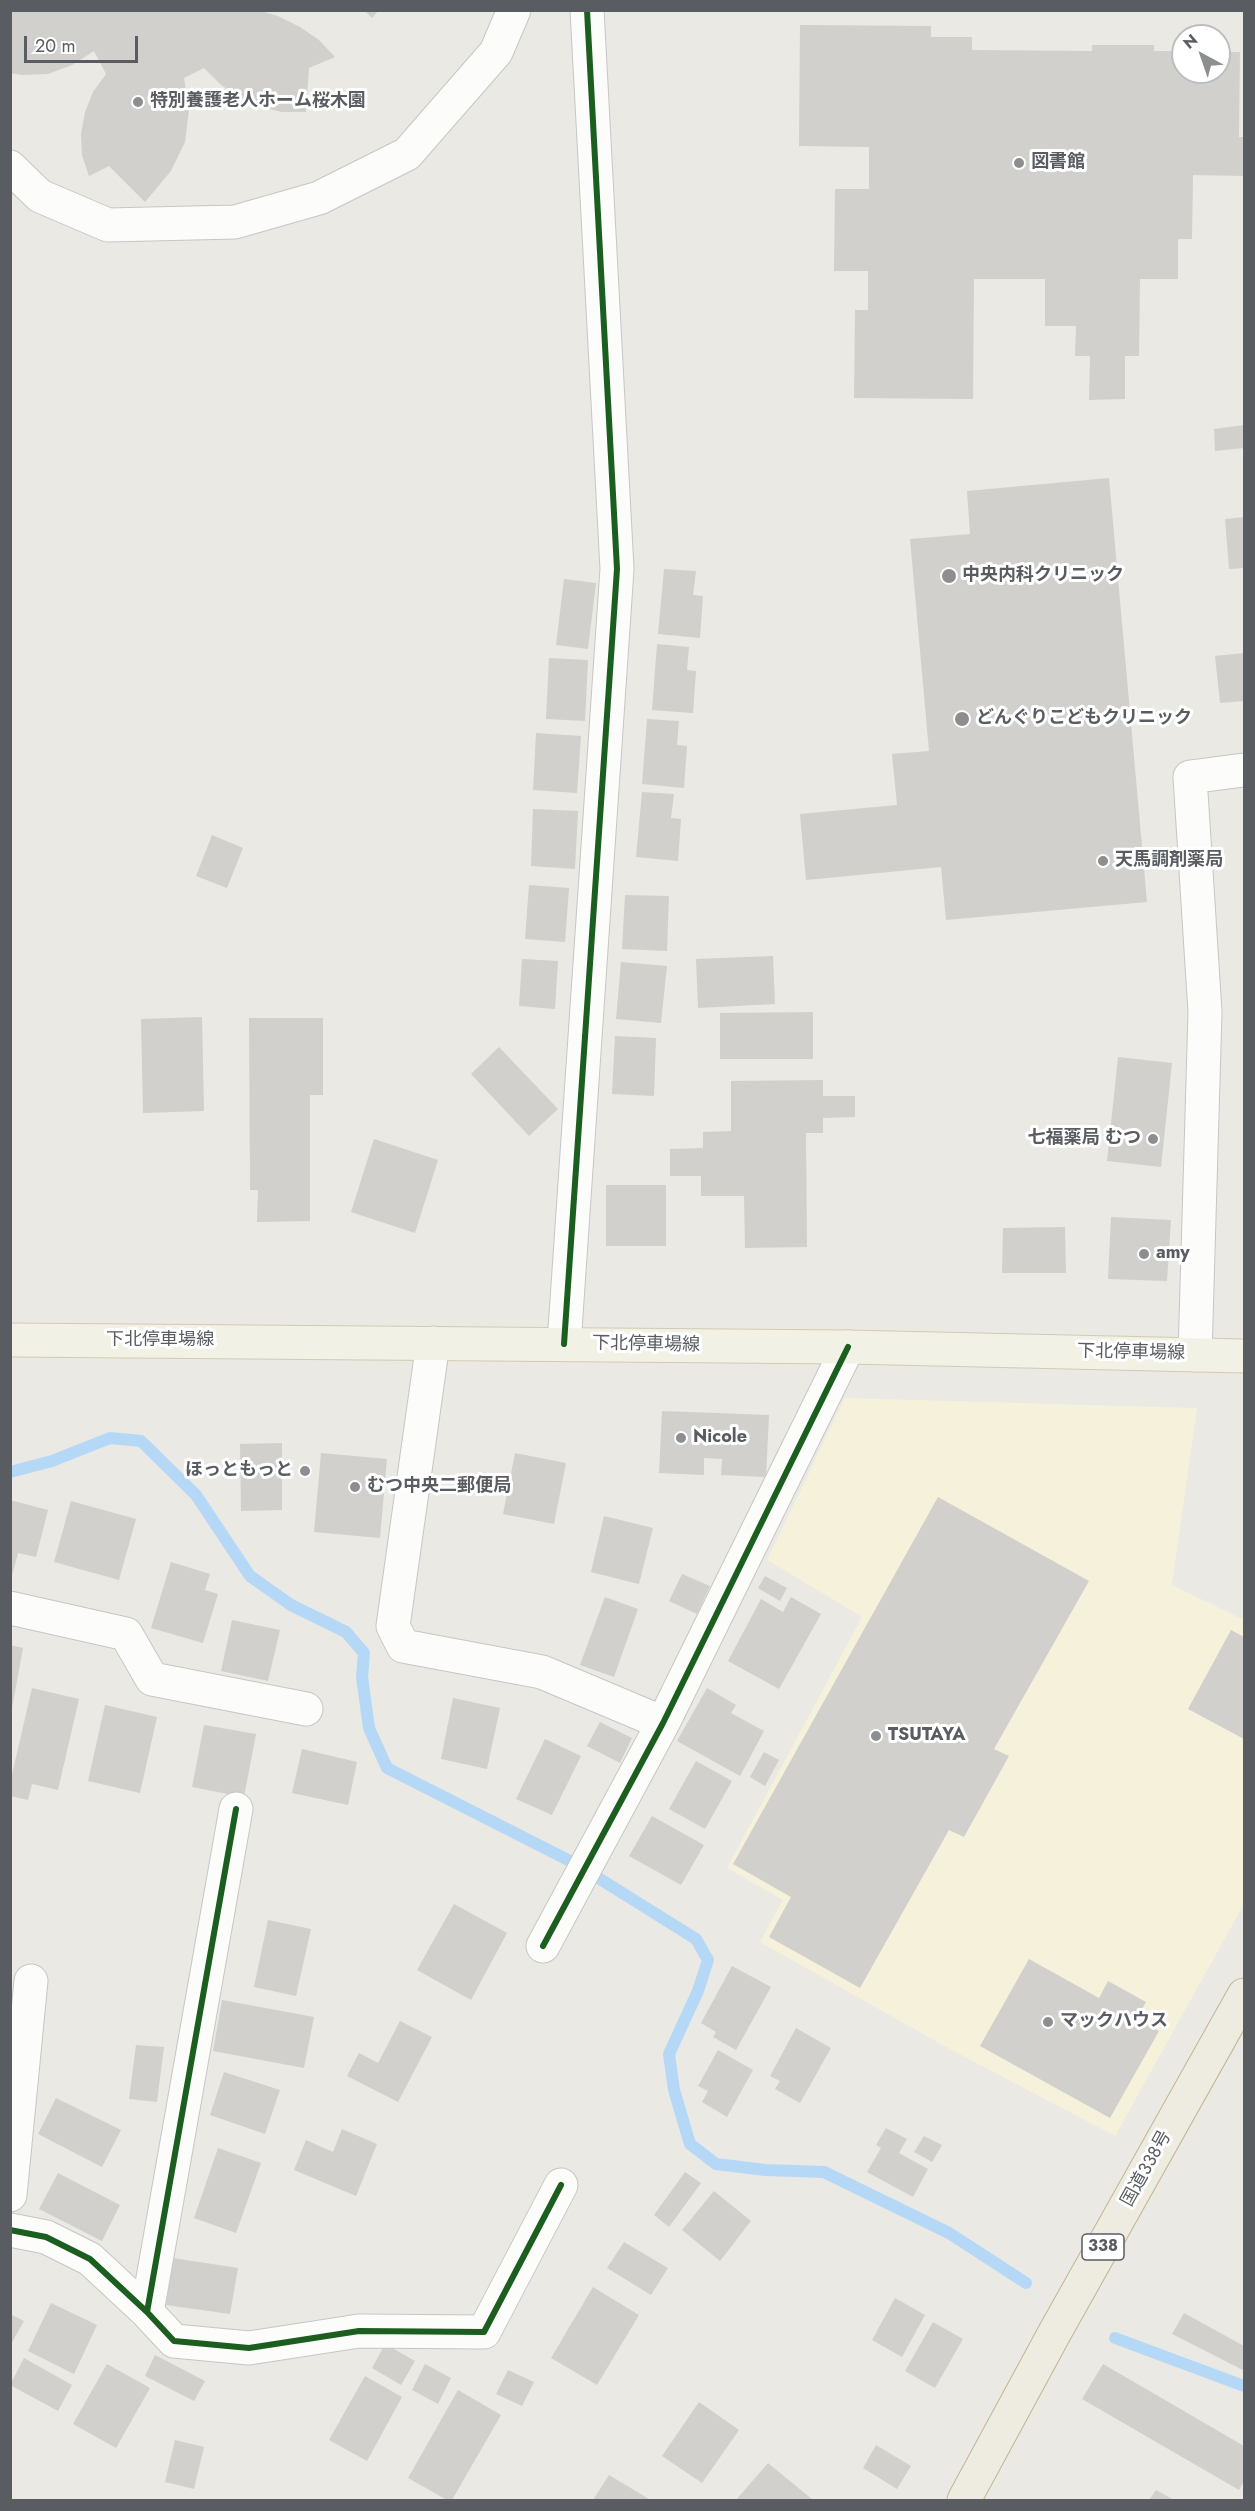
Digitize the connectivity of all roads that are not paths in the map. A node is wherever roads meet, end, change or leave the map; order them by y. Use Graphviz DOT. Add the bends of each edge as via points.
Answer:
graph roads {
  1 [pos="514,10"];
  2 [pos="587,10"];
  3 [pos="10,167"];
  4 [pos="1245,770"];
  5 [pos="10,1340"];
  6 [pos="433,1342"];
  7 [pos="564,1344"];
  8 [pos="848,1347"];
  9 [pos="1195,1355"];
  10 [pos="1245,1356"];
  11 [pos="10,1608"];
  12 [pos="306,1710"];
  13 [pos="663,1724"];
  14 [pos="236,1809"];
  15 [pos="543,1946"];
  16 [pos="31,1981"];
  17 [pos="1245,1995"];
  18 [pos="561,2185"];
  19 [pos="10,2195"];
  20 [pos="10,2230"];
  21 [pos="147,2312"];
  22 [pos="964,2500"];
  1 -- 3 [label="street" via="496,52 407,154 319,198 235,222 108,225 40,196"];
  2 -- 7 [label="street" via="617,569"];
  4 -- 9 [label="street" via="1190,777 1205,1012"];
  5 -- 6 [label="main road, 下北停車場線"];
  6 -- 7 [label="main road, 下北停車場線"];
  6 -- 13 [label="street" via="393,1626 403,1646 542,1672"];
  7 -- 8 [label="main road, 下北停車場線"];
  8 -- 9 [label="main road, 下北停車場線"];
  8 -- 13 [label="street"];
  9 -- 10 [label="main road, 下北停車場線"];
  11 -- 12 [label="street" via="126,1634 152,1679"];
  13 -- 15 [label="street"];
  14 -- 21 [label="street"];
  16 -- 19 [label="street"];
  17 -- 22 [label="highway, 国道338号 / 338"];
  18 -- 21 [label="street" via="484,2332 359,2331 249,2348 174,2341"];
  20 -- 21 [label="street" via="46,2237 90,2259"];
}
